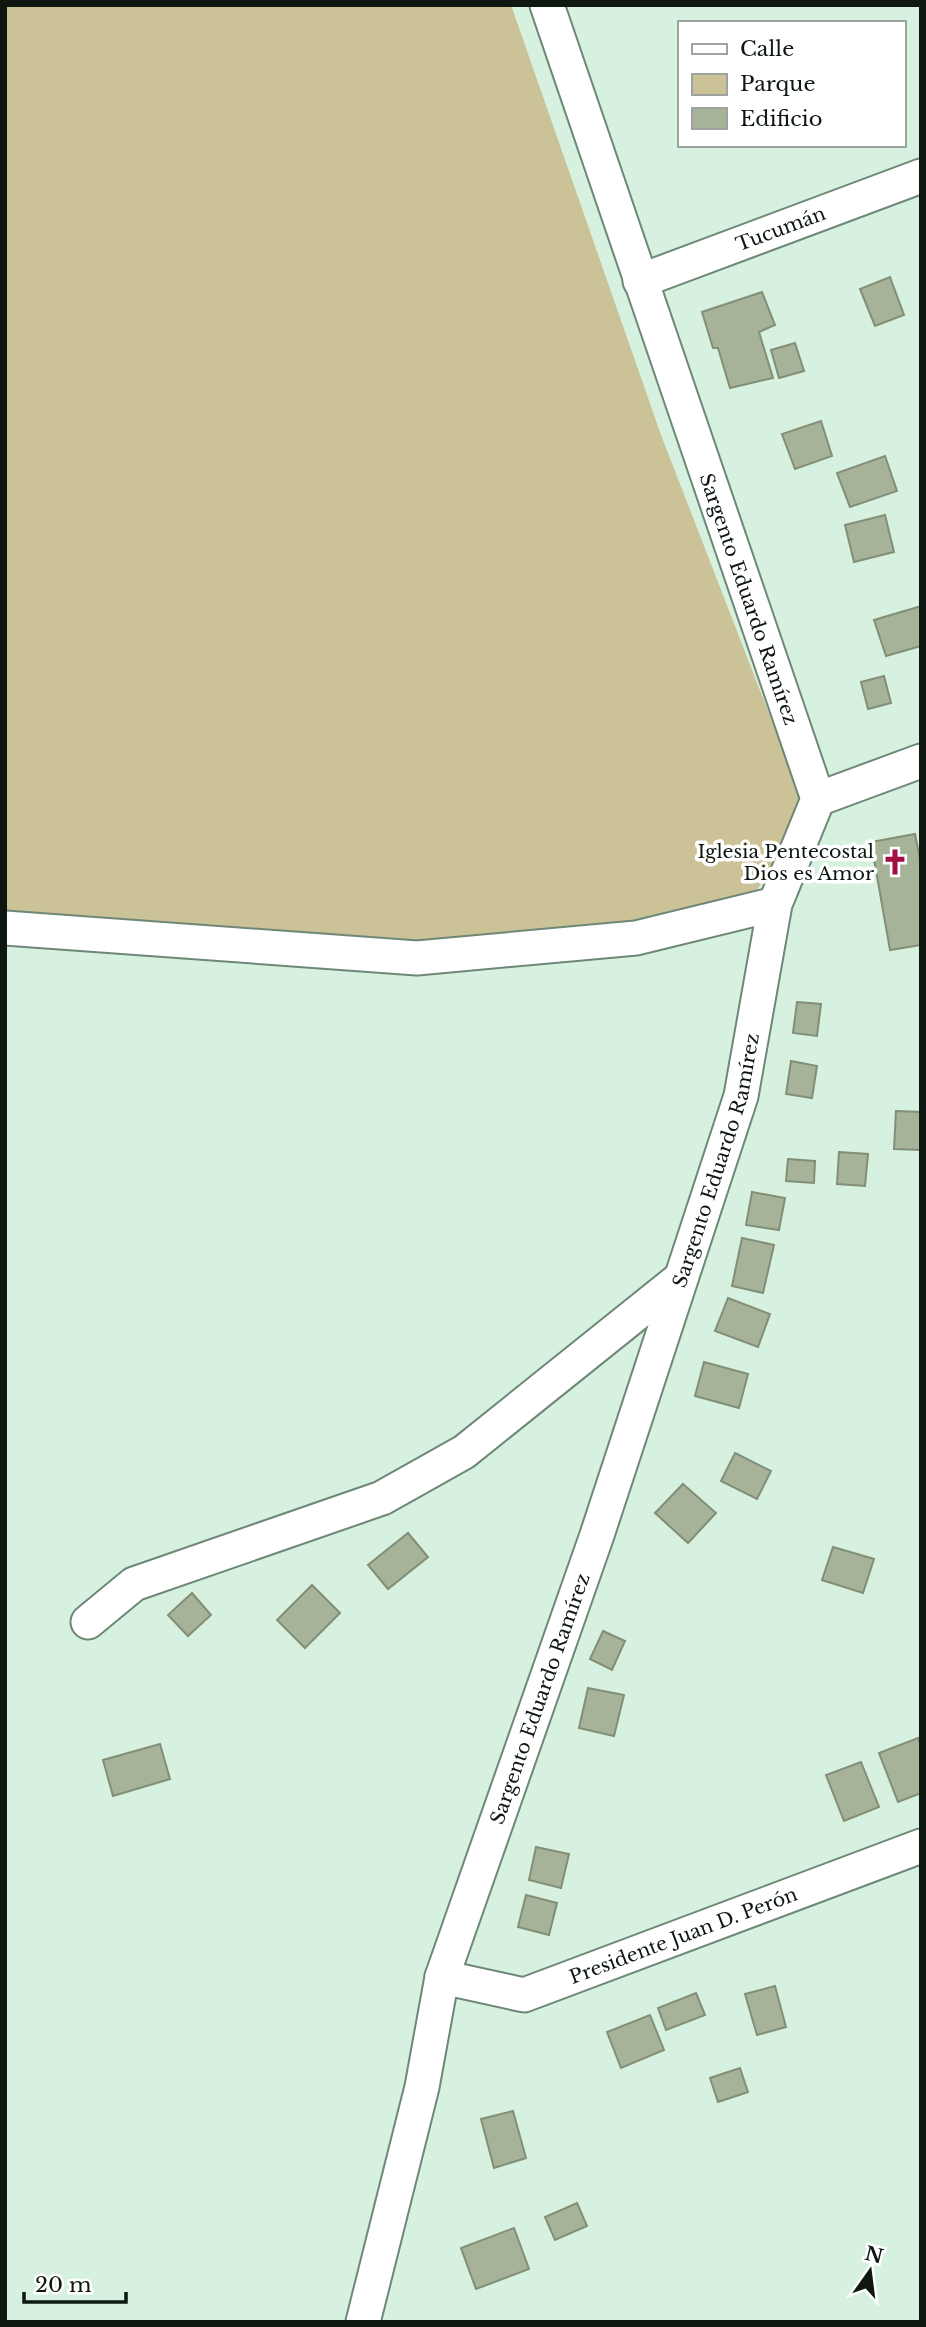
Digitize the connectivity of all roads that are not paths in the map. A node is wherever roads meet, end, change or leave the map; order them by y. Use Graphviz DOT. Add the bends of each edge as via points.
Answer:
graph roads {
  1 [pos="547,5"];
  2 [pos="921,176"];
  3 [pos="640,281"];
  4 [pos="921,761"];
  5 [pos="818,799"];
  6 [pos="775,904"];
  7 [pos="5,928"];
  8 [pos="681,1278"];
  9 [pos="88,1622"];
  10 [pos="921,1846"];
  11 [pos="442,1977"];
  12 [pos="363,2322"];
  1 -- 3 [label="street, Sargento Eduardo Ramírez"];
  2 -- 3 [label="street, Tucumán"];
  3 -- 5 [label="street, Sargento Eduardo Ramírez"];
  4 -- 5 [label="street"];
  5 -- 6 [label="street, Sargento Eduardo Ramírez"];
  6 -- 7 [label="street" via="636,938 417,958"];
  6 -- 8 [label="street, Sargento Eduardo Ramírez" via="741,1096"];
  8 -- 9 [label="street" via="464,1452 382,1498 134,1584"];
  8 -- 11 [label="street, Sargento Eduardo Ramírez" via="597,1535"];
  10 -- 11 [label="street, Presidente Juan D. Perón" via="524,1995"];
  11 -- 12 [label="street, Sargento Eduardo Ramírez" via="422,2087"];
}
